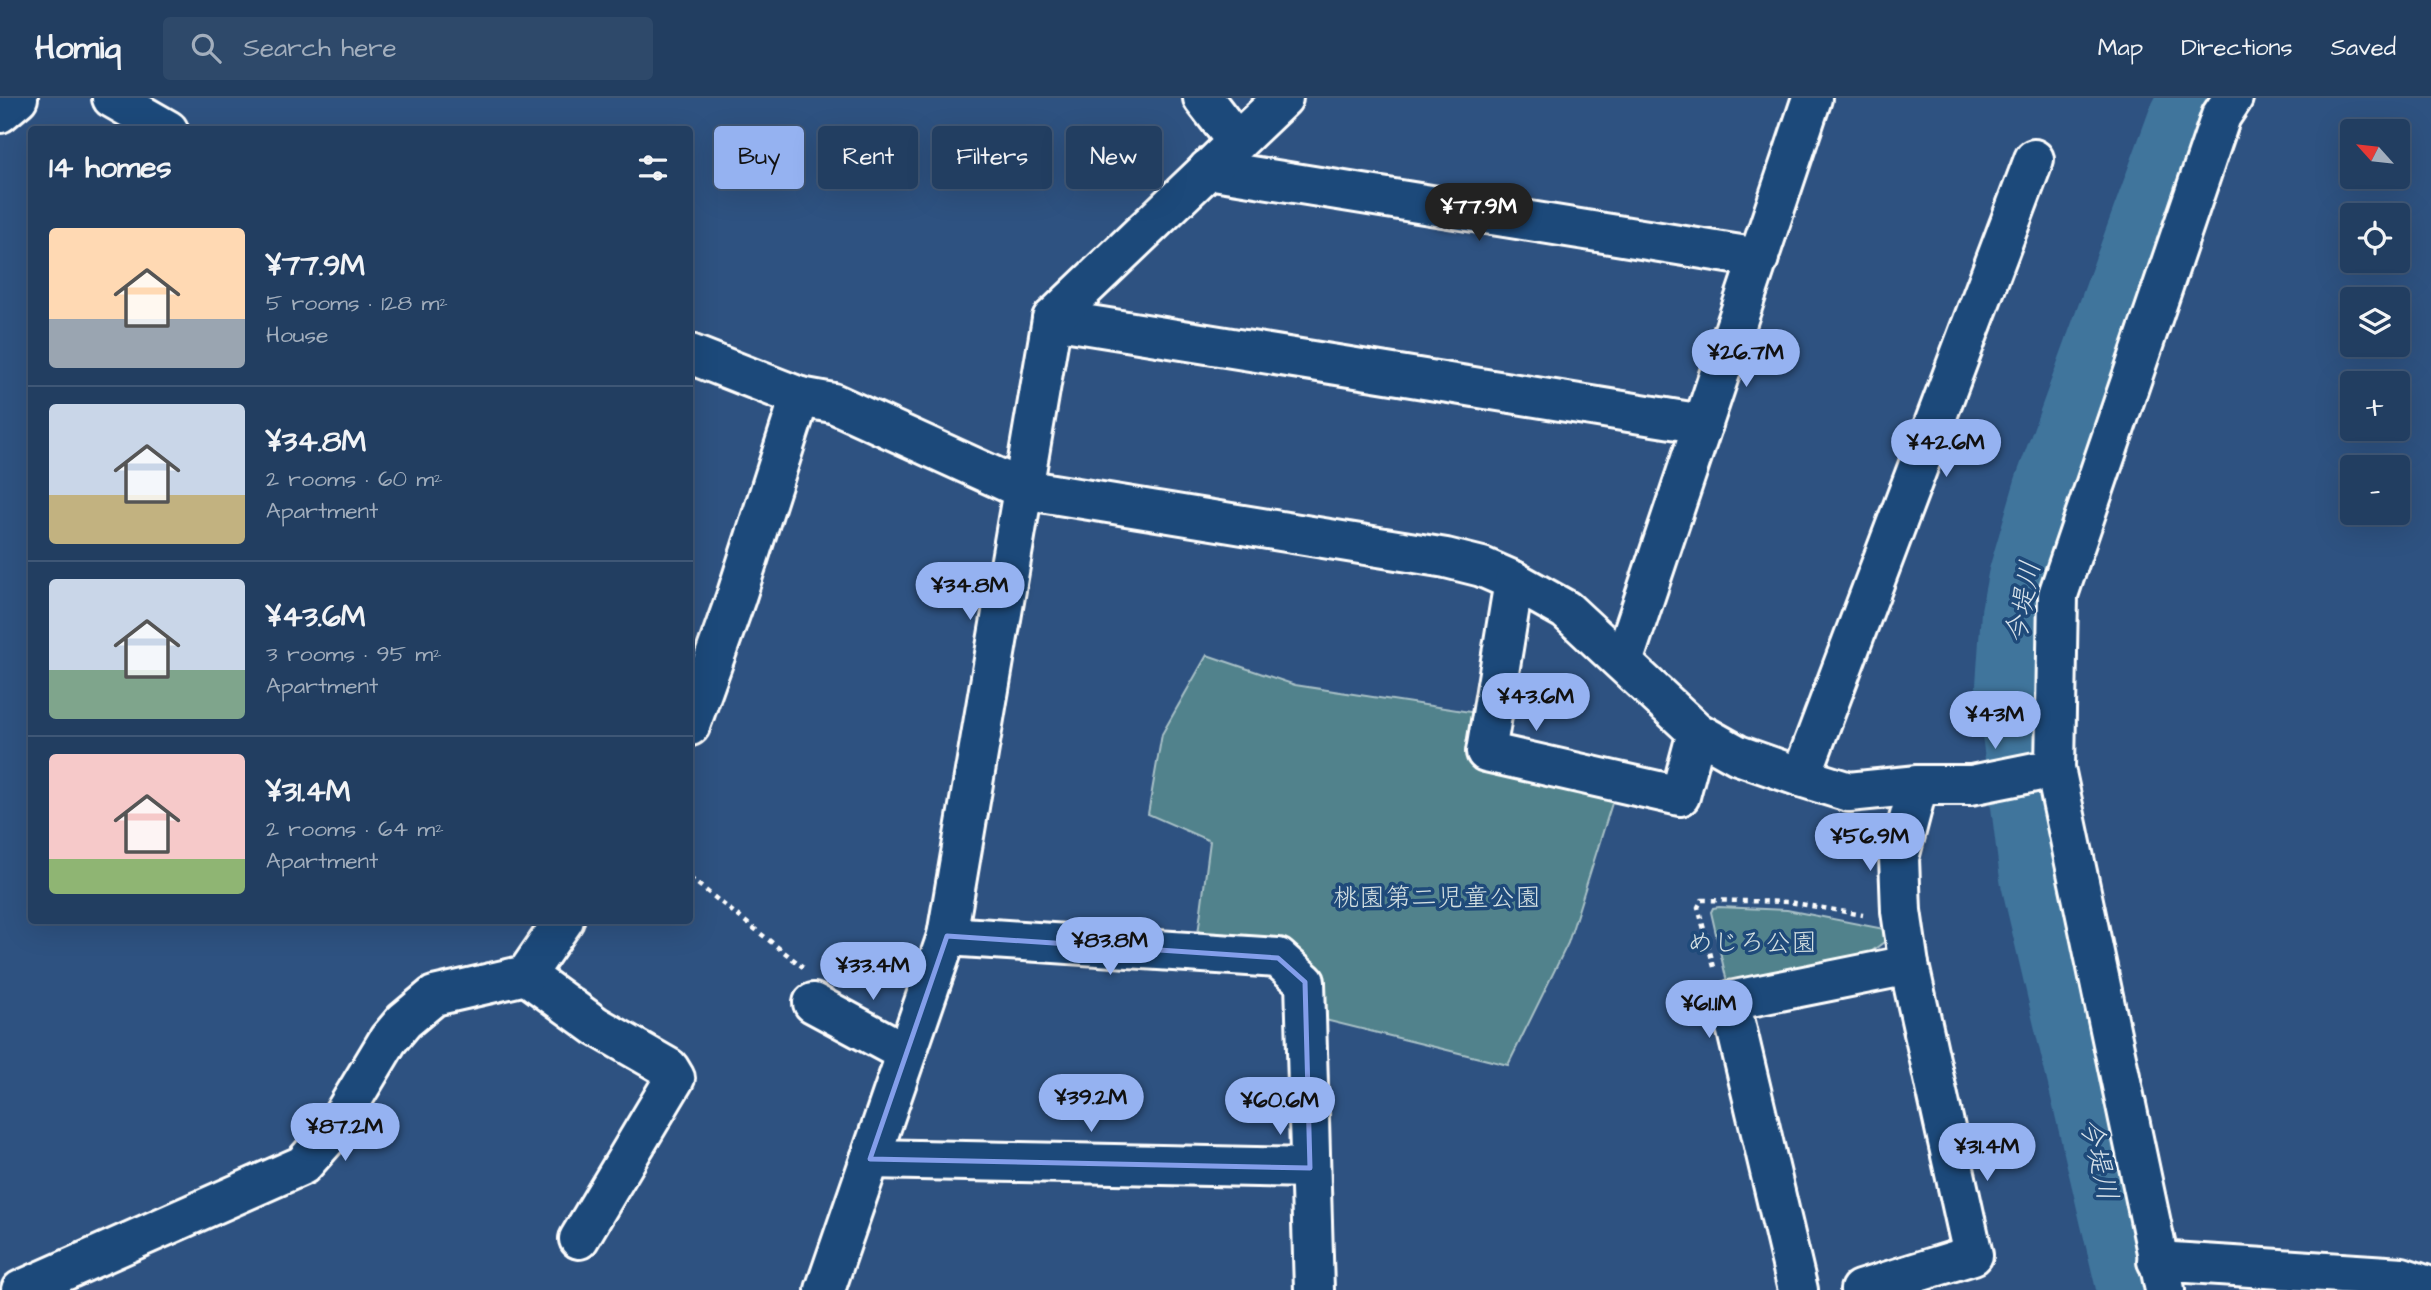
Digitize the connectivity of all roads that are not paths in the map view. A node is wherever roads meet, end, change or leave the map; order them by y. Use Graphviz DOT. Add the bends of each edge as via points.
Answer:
graph roads {
  1 [pos="18,98"];
  2 [pos="112,98"];
  3 [pos="1203,98"];
  4 [pos="1283,98"];
  5 [pos="1812,98"];
  6 [pos="2233,98"];
  7 [pos="0,113"];
  8 [pos="160,126"];
  9 [pos="1237,142"];
  10 [pos="2034,159"];
  11 [pos="1208,169"];
  12 [pos="1759,258"];
  13 [pos="1052,319"];
  14 [pos="693,355"];
  15 [pos="800,397"];
  16 [pos="1703,424"];
  17 [pos="1022,489"];
  18 [pos="1514,581"];
  19 [pos="1623,662"];
  20 [pos="693,718"];
  21 [pos="1697,732"];
  22 [pos="2043,771"];
  23 [pos="1801,777"];
  24 [pos="1918,785"];
  25 [pos="562,924"];
  26 [pos="947,936"];
  27 [pos="1909,965"];
  28 [pos="526,975"];
  29 [pos="816,1004"];
  30 [pos="906,1053"];
  31 [pos="870,1159"];
  32 [pos="1310,1168"];
  33 [pos="579,1239"];
  34 [pos="2161,1275"];
  35 [pos="2416,1286"];
  36 [pos="21,1290"];
  37 [pos="825,1290"];
  38 [pos="1314,1290"];
  39 [pos="1798,1290"];
  40 [pos="1860,1290"];
  1 -- 7 [label="street"];
  2 -- 8 [label="street"];
  3 -- 9 [label="street"];
  4 -- 9 [label="street"];
  5 -- 12 [label="street"];
  6 -- 22 [label="street" via="2221,116 2058,595"];
  9 -- 11 [label="street"];
  10 -- 23 [label="street"];
  11 -- 12 [label="street"];
  11 -- 13 [label="street"];
  12 -- 16 [label="street"];
  13 -- 16 [label="street"];
  13 -- 17 [label="street"];
  14 -- 15 [label="street"];
  15 -- 17 [label="street" via="834,402"];
  15 -- 20 [label="street"];
  16 -- 19 [label="street"];
  17 -- 18 [label="street" via="1446,558"];
  17 -- 26 [label="street"];
  18 -- 19 [label="street" via="1566,610"];
  18 -- 21 [label="street" via="1486,752 1680,796"];
  19 -- 21 [label="street"];
  21 -- 23 [label="street" via="1738,755"];
  22 -- 24 [label="street" via="1971,785"];
  22 -- 34 [label="street"];
  23 -- 24 [label="street" via="1849,792"];
  24 -- 27 [label="street" via="1899,858"];
  25 -- 28 [label="street"];
  26 -- 30 [label="street"];
  26 -- 32 [label="street" via="1278,958 1305,982"];
  27 -- 39 [label="street" via="1730,1001"];
  27 -- 40 [label="street" via="1973,1255"];
  28 -- 33 [label="street" via="596,1026 669,1068 675,1078"];
  28 -- 36 [label="street" via="434,996 404,1021 387,1040 334,1130 303,1165"];
  29 -- 30 [label="street"];
  30 -- 31 [label="street"];
  31 -- 32 [label="street"];
  31 -- 37 [label="street"];
  32 -- 38 [label="street"];
  34 -- 35 [label="street" via="2402,1277"];
}
